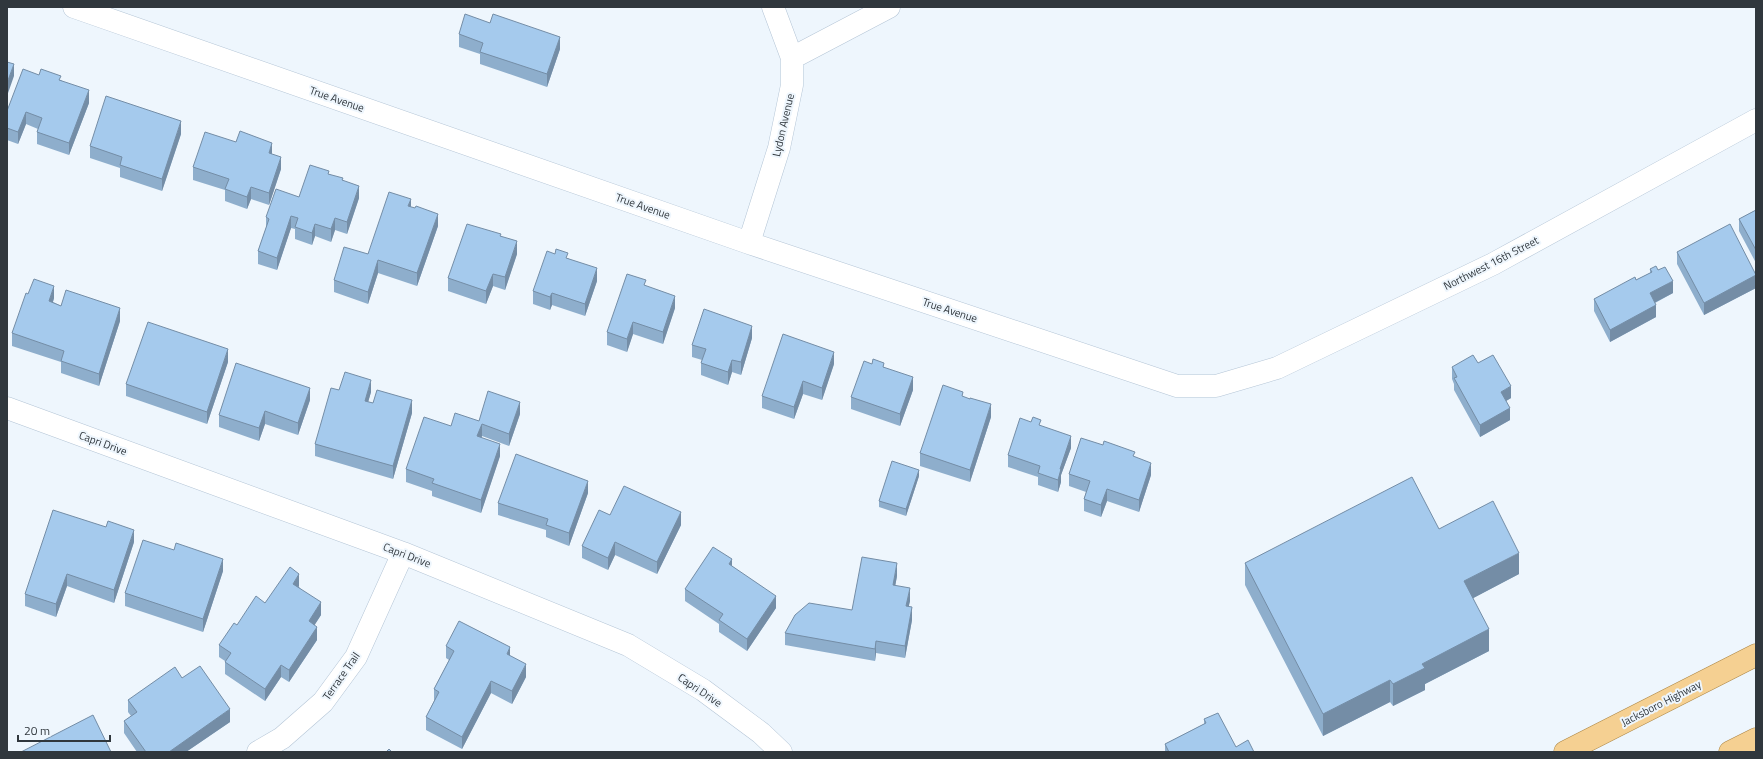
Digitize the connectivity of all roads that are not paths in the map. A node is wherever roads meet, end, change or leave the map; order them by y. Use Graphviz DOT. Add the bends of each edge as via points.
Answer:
graph roads {
  1 [pos="74,7"];
  2 [pos="773,7"];
  3 [pos="889,7"];
  4 [pos="792,58"];
  5 [pos="1756,120"];
  6 [pos="749,243"];
  7 [pos="1216,386"];
  8 [pos="7,408"];
  9 [pos="403,553"];
  10 [pos="1756,655"];
  11 [pos="1756,739"];
  12 [pos="258,752"];
  13 [pos="781,752"];
  14 [pos="1565,752"];
  15 [pos="1730,752"];
  1 -- 6 [label="street, True Avenue"];
  2 -- 4 [label="street, Lydon Avenue"];
  3 -- 4 [label="street"];
  4 -- 6 [label="street, Lydon Avenue" via="792,85 779,148"];
  5 -- 7 [label="street, Northwest 16th Street" via="1493,264 1277,368"];
  6 -- 7 [label="street, True Avenue" via="1177,386"];
  8 -- 9 [label="street, Capri Drive"];
  9 -- 12 [label="street, Terrace Trail" via="356,657 323,702 282,738"];
  9 -- 13 [label="street, Capri Drive" via="628,645 703,690 761,733"];
  10 -- 14 [label="main road, Jacksboro Highway"];
  11 -- 15 [label="main road"];
}
